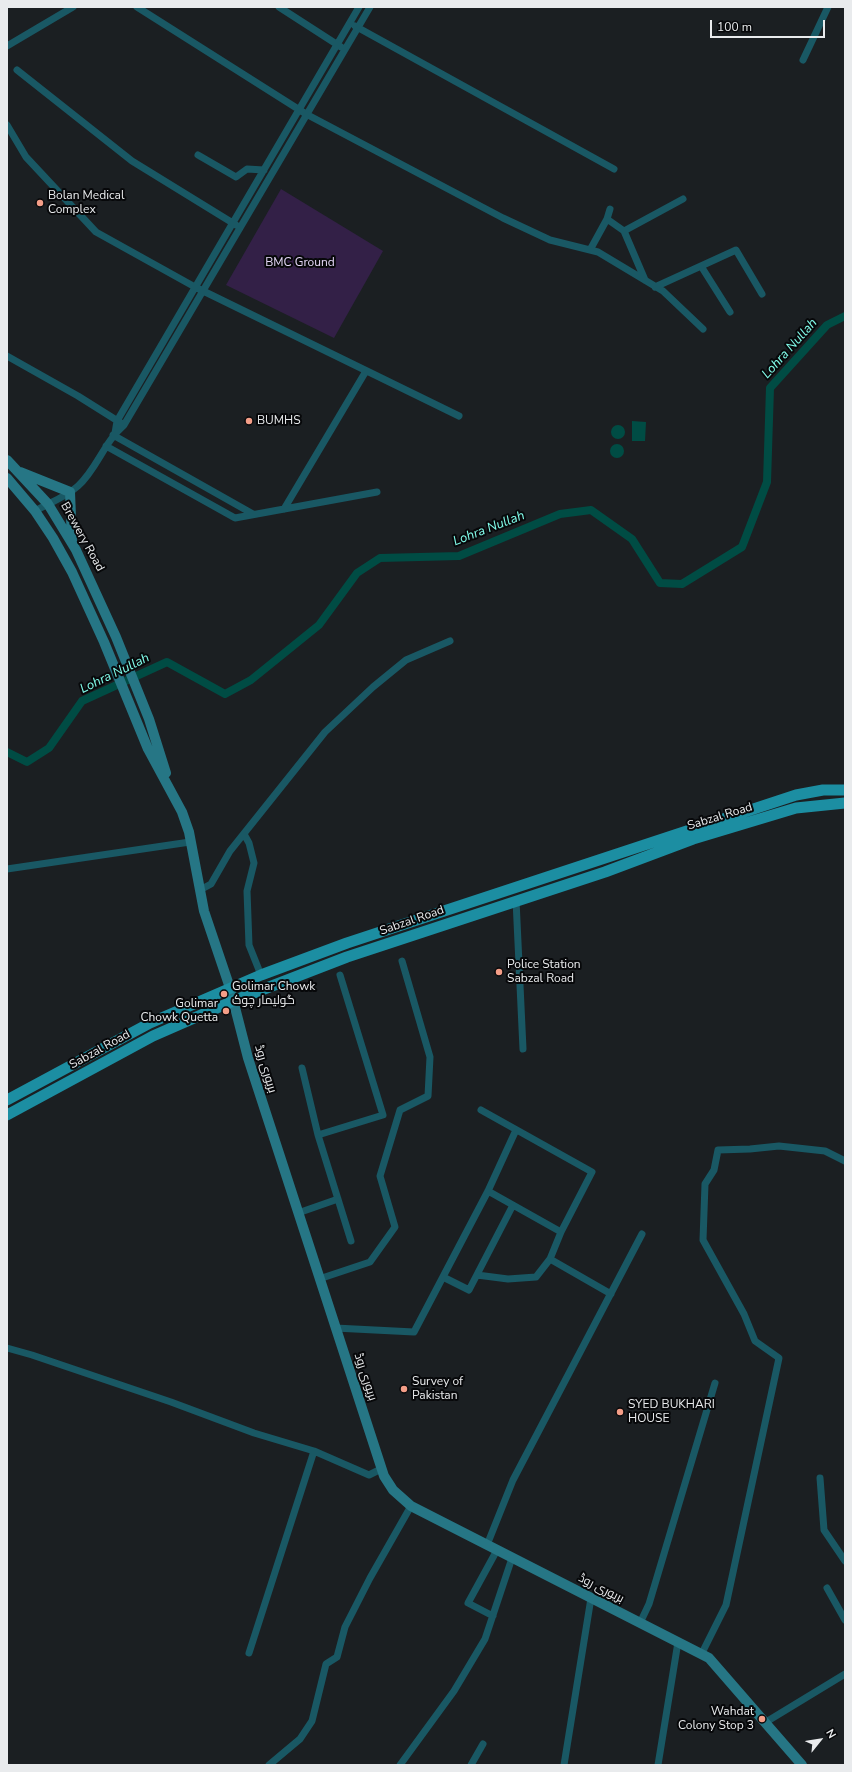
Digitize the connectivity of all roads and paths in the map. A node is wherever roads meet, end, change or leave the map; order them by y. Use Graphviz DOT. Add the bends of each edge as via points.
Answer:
graph roads {
  1 [pos="73,7"];
  2 [pos="137,7"];
  3 [pos="279,7"];
  4 [pos="359,7"];
  5 [pos="370,7"];
  6 [pos="828,7"];
  7 [pos="349,23"];
  8 [pos="358,28"];
  9 [pos="337,44"];
  10 [pos="7,46"];
  11 [pos="344,49"];
  12 [pos="802,60"];
  13 [pos="17,70"];
  14 [pos="299,110"];
  15 [pos="306,114"];
  16 [pos="7,125"];
  17 [pos="198,155"];
  18 [pos="614,169"];
  19 [pos="264,170"];
  20 [pos="683,199"];
  21 [pos="610,209"];
  22 [pos="607,219"];
  23 [pos="232,222"];
  24 [pos="240,227"];
  25 [pos="624,231"];
  26 [pos="590,250"];
  27 [pos="701,266"];
  28 [pos="645,280"];
  29 [pos="655,287"];
  30 [pos="195,288"];
  31 [pos="203,291"];
  32 [pos="762,294"];
  33 [pos="730,312"];
  34 [pos="703,329"];
  35 [pos="7,356"];
  36 [pos="366,371"];
  37 [pos="459,416"];
  38 [pos="117,421"];
  39 [pos="124,425"];
  40 [pos="114,434"];
  41 [pos="106,446"];
  42 [pos="7,460"];
  43 [pos="17,471"];
  44 [pos="7,478"];
  45 [pos="70,492"];
  46 [pos="377,492"];
  47 [pos="48,504"];
  48 [pos="284,509"];
  49 [pos="35,511"];
  50 [pos="253,514"];
  51 [pos="72,543"];
  52 [pos="450,641"];
  53 [pos="845,790"];
  54 [pos="172,792"];
  55 [pos="845,804"];
  56 [pos="244,834"];
  57 [pos="190,842"];
  58 [pos="7,869"];
  59 [pos="200,890"];
  60 [pos="488,896"];
  61 [pos="516,900"];
  62 [pos="493,908"];
  63 [pos="402,961"];
  64 [pos="261,975"];
  65 [pos="340,975"];
  66 [pos="230,988"];
  67 [pos="233,1001"];
  68 [pos="523,1049"];
  69 [pos="302,1068"];
  70 [pos="7,1100"];
  71 [pos="481,1110"];
  72 [pos="7,1115"];
  73 [pos="516,1130"];
  74 [pos="318,1135"];
  75 [pos="845,1161"];
  76 [pos="488,1191"];
  77 [pos="338,1199"];
  78 [pos="513,1205"];
  79 [pos="298,1213"];
  80 [pos="561,1232"];
  81 [pos="642,1234"];
  82 [pos="351,1241"];
  83 [pos="550,1258"];
  84 [pos="477,1275"];
  85 [pos="443,1277"];
  86 [pos="319,1279"];
  87 [pos="611,1294"];
  88 [pos="335,1328"];
  89 [pos="7,1348"];
  90 [pos="715,1383"];
  91 [pos="314,1451"];
  92 [pos="381,1469"];
  93 [pos="820,1478"];
  94 [pos="412,1506"];
  95 [pos="487,1545"];
  96 [pos="497,1550"];
  97 [pos="512,1558"];
  98 [pos="845,1562"];
  99 [pos="827,1588"];
  100 [pos="591,1598"];
  101 [pos="493,1616"];
  102 [pos="845,1620"];
  103 [pos="640,1623"];
  104 [pos="678,1642"];
  105 [pos="250,1653"];
  106 [pos="701,1655"];
  107 [pos="845,1674"];
  108 [pos="766,1722"];
  109 [pos="483,1744"];
  110 [pos="269,1765"];
  111 [pos="400,1765"];
  112 [pos="471,1765"];
  113 [pos="564,1765"];
  114 [pos="658,1765"];
  115 [pos="802,1765"];
  1 -- 10 [label="street"];
  2 -- 14 [label="street"];
  3 -- 9 [label="street"];
  4 -- 7 [label="street"];
  5 -- 8 [label="street"];
  6 -- 12 [label="street"];
  7 -- 8 [label="street"];
  7 -- 9 [label="street"];
  8 -- 11 [label="street"];
  8 -- 18 [label="street"];
  9 -- 11 [label="street"];
  9 -- 14 [label="street"];
  11 -- 15 [label="street"];
  13 -- 23 [label="street" via="132,161"];
  14 -- 15 [label="street"];
  14 -- 19 [label="street"];
  15 -- 24 [label="street"];
  15 -- 26 [label="street" via="503,218 550,240"];
  16 -- 30 [label="street" via="26,157 96,232"];
  17 -- 19 [label="street" via="236,177 247,169"];
  19 -- 23 [label="street"];
  20 -- 25 [label="street"];
  21 -- 22 [label="street"];
  22 -- 25 [label="street"];
  22 -- 26 [label="street"];
  23 -- 24 [label="street"];
  23 -- 30 [label="street"];
  24 -- 31 [label="street"];
  25 -- 28 [label="street"];
  26 -- 28 [label="street" via="598,252"];
  27 -- 29 [label="street"];
  27 -- 32 [label="street" via="736,250"];
  27 -- 33 [label="street"];
  28 -- 29 [label="street"];
  29 -- 34 [label="street" via="663,291"];
  30 -- 31 [label="street"];
  30 -- 38 [label="street"];
  31 -- 36 [label="street"];
  31 -- 39 [label="street"];
  35 -- 38 [label="street"];
  36 -- 37 [label="street"];
  36 -- 48 [label="street"];
  38 -- 39 [label="street"];
  38 -- 40 [label="street"];
  39 -- 40 [label="street"];
  40 -- 41 [label="street"];
  40 -- 50 [label="street"];
  41 -- 45 [label="street" via="88,476"];
  41 -- 50 [label="street" via="235,518"];
  42 -- 43 [label="main road, Brewery Road"];
  43 -- 45 [label="main road"];
  43 -- 47 [label="main road, Brewery Road"];
  44 -- 49 [label="main road"];
  45 -- 47 [label="street"];
  45 -- 51 [label="main road"];
  46 -- 48 [label="street"];
  47 -- 49 [label="street"];
  47 -- 51 [label="main road, Brewery Road"];
  48 -- 50 [label="street"];
  49 -- 54 [label="main road" via="72,572 148,749"];
  51 -- 54 [label="main road, Brewery Road" via="116,637 149,719"];
  52 -- 56 [label="street" via="406,660 373,687 325,732"];
  53 -- 60 [label="main road, Sabzal Road" via="823,790 796,795"];
  54 -- 57 [label="main road, بریوری روڈ" via="182,812"];
  55 -- 61 [label="main road, Sabzal Road" via="796,808 693,839 605,872"];
  56 -- 59 [label="street" via="230,850 211,884"];
  56 -- 64 [label="street" via="250,843 254,863 247,891 249,946"];
  57 -- 58 [label="street"];
  57 -- 59 [label="main road, بریوری روڈ"];
  59 -- 66 [label="main road, بریوری روڈ" via="204,911"];
  60 -- 62 [label="main road"];
  60 -- 64 [label="main road, Sabzal Road"];
  61 -- 62 [label="main road, Sabzal Road"];
  61 -- 68 [label="street"];
  62 -- 67 [label="main road, Sabzal Road" via="347,957"];
  63 -- 86 [label="street" via="430,1057 428,1096 400,1110 380,1176 395,1227 370,1262"];
  64 -- 66 [label="main road, Sabzal Road"];
  65 -- 74 [label="street" via="383,1115"];
  66 -- 67 [label="main road, بریوری روڈ"];
  66 -- 70 [label="main road, Sabzal Road" via="130,1033"];
  67 -- 72 [label="main road, Sabzal Road" via="153,1036"];
  67 -- 79 [label="main road, بریوری روڈ" via="248,1058"];
  69 -- 74 [label="street"];
  71 -- 73 [label="street"];
  73 -- 76 [label="street"];
  73 -- 80 [label="street" via="592,1172"];
  74 -- 77 [label="street"];
  75 -- 106 [label="street" via="825,1151 779,1146 718,1150 714,1170 705,1184 703,1240 744,1314 755,1341 779,1358 726,1605"];
  76 -- 78 [label="street"];
  76 -- 85 [label="street"];
  77 -- 79 [label="street"];
  77 -- 82 [label="street"];
  78 -- 80 [label="street"];
  78 -- 84 [label="street"];
  79 -- 86 [label="main road, بریوری روڈ"];
  80 -- 83 [label="street"];
  81 -- 87 [label="street"];
  83 -- 84 [label="street" via="536,1277 508,1279"];
  83 -- 87 [label="street"];
  84 -- 85 [label="street" via="469,1290"];
  85 -- 88 [label="street" via="414,1332"];
  86 -- 88 [label="main road, بریوری روڈ"];
  87 -- 95 [label="street" via="513,1480"];
  88 -- 92 [label="main road, بریوری روڈ"];
  89 -- 91 [label="street" via="38,1356 254,1433"];
  90 -- 103 [label="street" via="649,1604"];
  91 -- 92 [label="street" via="369,1475"];
  91 -- 105 [label="street"];
  92 -- 94 [label="main road, بریوری روڈ" via="393,1490"];
  93 -- 98 [label="street" via="824,1530"];
  94 -- 95 [label="main road, بریوری روڈ"];
  94 -- 110 [label="street" via="345,1626 337,1657 326,1664 312,1720 300,1740"];
  95 -- 96 [label="main road, بریوری روڈ"];
  96 -- 97 [label="main road, بریوری روڈ"];
  96 -- 101 [label="street" via="468,1603"];
  97 -- 100 [label="main road, بریوری روڈ"];
  97 -- 101 [label="street"];
  99 -- 102 [label="street"];
  100 -- 103 [label="main road, بریوری روڈ"];
  100 -- 113 [label="street"];
  101 -- 111 [label="street" via="485,1640 454,1691"];
  103 -- 104 [label="main road, بریوری روڈ"];
  104 -- 106 [label="main road, بریوری روڈ"];
  104 -- 114 [label="street"];
  106 -- 108 [label="main road, بریوری روڈ" via="709,1658"];
  107 -- 108 [label="street"];
  108 -- 115 [label="main road, بریوری روڈ"];
  109 -- 112 [label="street"];
}
